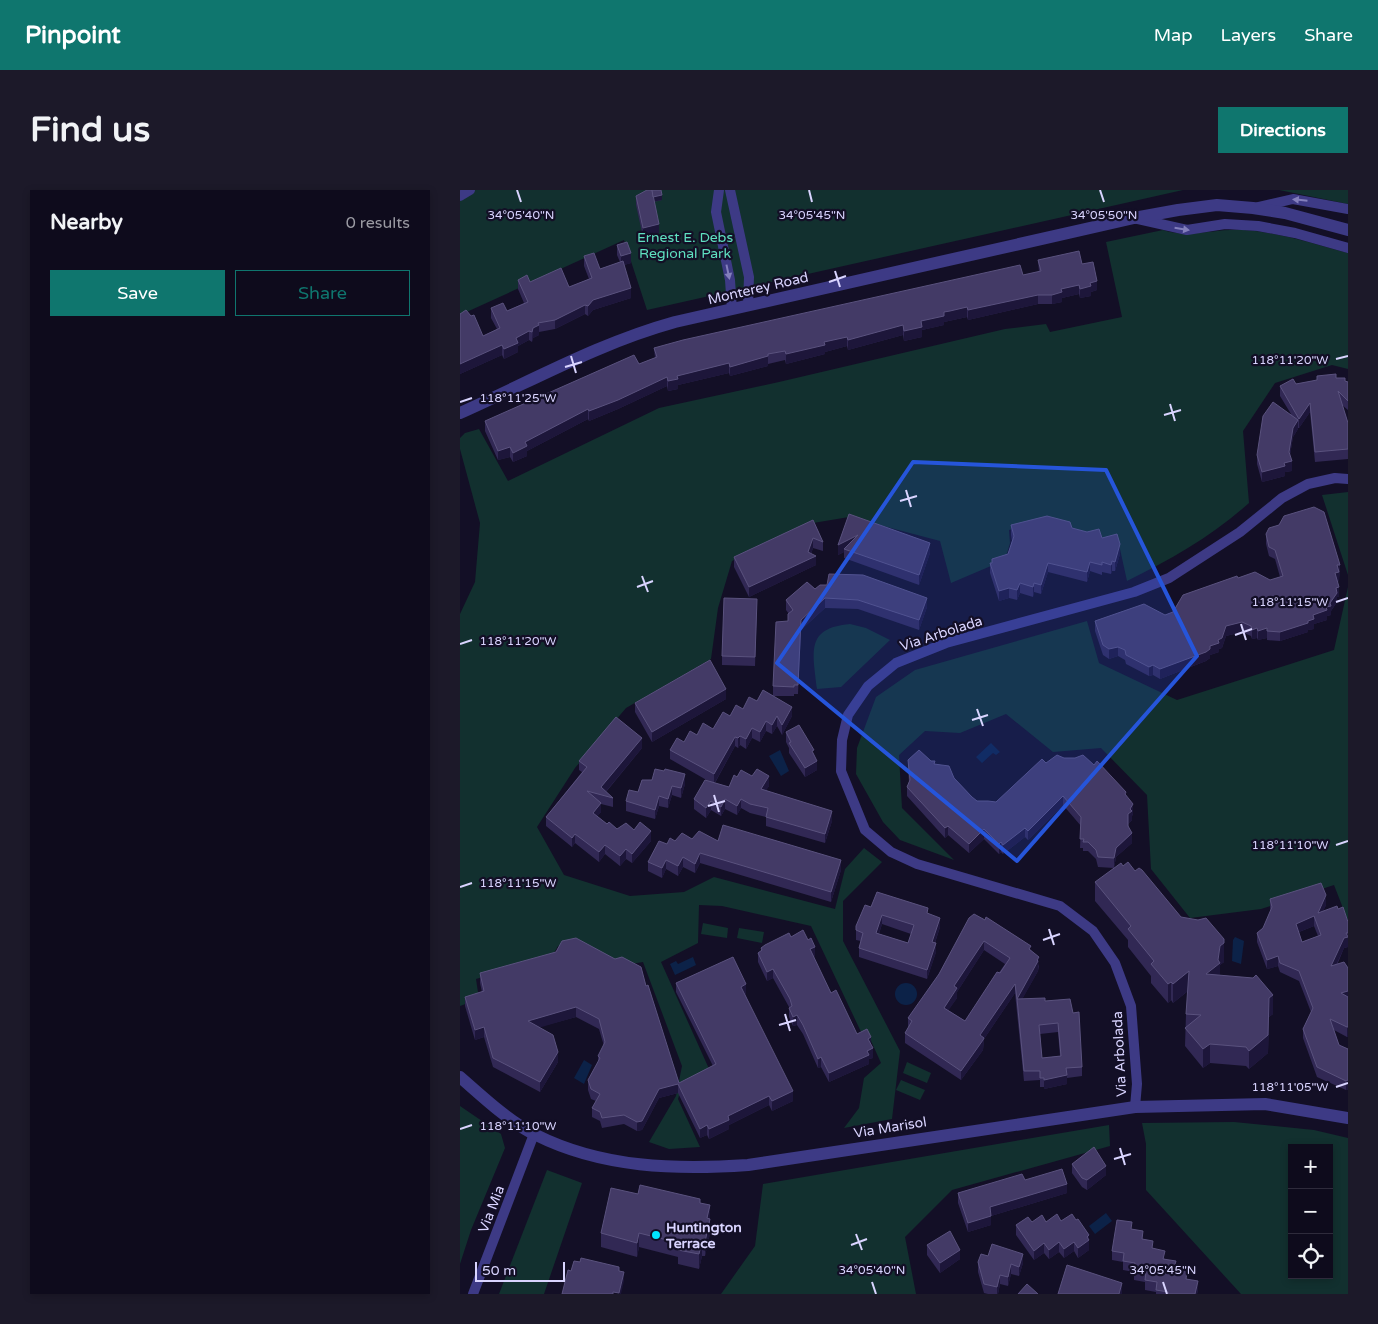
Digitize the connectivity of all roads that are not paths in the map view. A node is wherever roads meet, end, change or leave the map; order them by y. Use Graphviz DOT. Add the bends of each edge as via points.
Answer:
graph roads {
  1 [pos="470,190"];
  2 [pos="719,190"];
  3 [pos="730,190"];
  4 [pos="460,196"];
  5 [pos="733,207"];
  6 [pos="1253,208"];
  7 [pos="1348,209"];
  8 [pos="716,212"];
  9 [pos="1134,218"];
  10 [pos="1348,230"];
  11 [pos="1348,248"];
  12 [pos="748,306"];
  13 [pos="732,310"];
  14 [pos="460,413"];
  15 [pos="1348,479"];
  16 [pos="460,1077"];
  17 [pos="1135,1107"];
  18 [pos="1348,1118"];
  19 [pos="534,1134"];
  20 [pos="473,1294"];
  1 -- 4 [label="street"];
  2 -- 8 [label="street"];
  3 -- 5 [label="street"];
  5 -- 8 [label="street"];
  5 -- 12 [label="street" via="748,277"];
  7 -- 6 [label="street, Monterey Road, one-way" via="1293,199"];
  6 -- 9 [label="street, Monterey Road" via="1217,206"];
  6 -- 10 [label="street, Monterey Road"];
  8 -- 13 [label="street, one-way" via="730,280"];
  9 -- 11 [label="street, Monterey Road, one-way" via="1187,230 1225,224 1258,226"];
  9 -- 12 [label="street, Monterey Road"];
  12 -- 13 [label="street, Monterey Road"];
  13 -- 14 [label="street, Monterey Road" via="635,333"];
  15 -- 17 [label="street, Via Arbolada" via="1335,478 1308,484 1282,498 1240,532 1169,578 1115,598 946,643 896,663 868,686 848,715 842,740 841,771 865,830 890,852 917,864 1060,906 1093,931 1115,963 1131,1006 1137,1084"];
  16 -- 19 [label="street, Via Marisol"];
  17 -- 18 [label="street, Via Marisol" via="1265,1104"];
  17 -- 19 [label="street, Via Marisol" via="748,1165 697,1169 620,1163"];
  19 -- 20 [label="street, Via Mia"];
}
